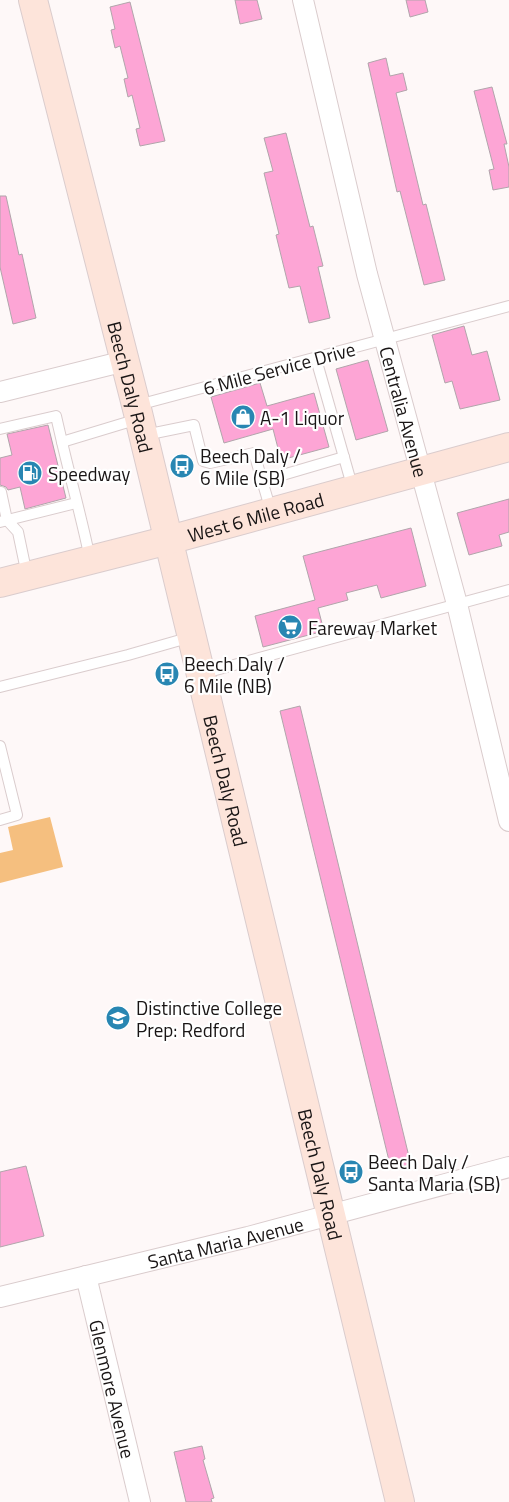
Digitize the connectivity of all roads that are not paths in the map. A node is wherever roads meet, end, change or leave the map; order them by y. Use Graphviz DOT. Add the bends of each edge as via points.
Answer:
graph roads {
  1 [pos="33,0"];
  2 [pos="303,0"];
  3 [pos="509,306"];
  4 [pos="385,340"];
  5 [pos="316,358"];
  6 [pos="125,361"];
  7 [pos="0,392"];
  8 [pos="139,420"];
  9 [pos="0,429"];
  10 [pos="62,442"];
  11 [pos="509,448"];
  12 [pos="344,457"];
  13 [pos="422,471"];
  14 [pos="262,481"];
  15 [pos="354,490"];
  16 [pos="2,492"];
  17 [pos="76,503"];
  18 [pos="271,512"];
  19 [pos="4,521"];
  20 [pos="169,540"];
  21 [pos="90,560"];
  22 [pos="27,576"];
  23 [pos="0,583"];
  24 [pos="509,590"];
  25 [pos="457,604"];
  26 [pos="192,636"];
  27 [pos="201,674"];
  28 [pos="0,687"];
  29 [pos="0,746"];
  30 [pos="0,820"];
  31 [pos="509,822"];
  32 [pos="509,1167"];
  33 [pos="331,1214"];
  34 [pos="86,1276"];
  35 [pos="0,1297"];
  36 [pos="140,1502"];
  37 [pos="400,1502"];
  1 -- 6 [label="main road, Beech Daly Road"];
  2 -- 4 [label="street, Centralia Avenue"];
  3 -- 4 [label="lane, 6 Mile Service Drive"];
  4 -- 5 [label="lane, 6 Mile Service Drive"];
  4 -- 13 [label="street, Centralia Avenue"];
  5 -- 8 [label="lane, 6 Mile Service Drive"];
  5 -- 12 [label="lane"];
  6 -- 7 [label="street"];
  6 -- 8 [label="main road, Beech Daly Road"];
  8 -- 10 [label="lane"];
  8 -- 14 [label="lane" via="194,425 202,461 210,463 254,453"];
  8 -- 20 [label="main road, Beech Daly Road"];
  9 -- 10 [label="lane" via="56,416"];
  10 -- 17 [label="lane"];
  11 -- 13 [label="main road, West 6 Mile Road"];
  12 -- 14 [label="lane"];
  12 -- 15 [label="lane"];
  13 -- 15 [label="main road, West 6 Mile Road"];
  13 -- 25 [label="street, Centralia Avenue"];
  14 -- 18 [label="lane"];
  15 -- 18 [label="main road, West 6 Mile Road"];
  16 -- 19 [label="lane"];
  17 -- 19 [label="lane"];
  17 -- 21 [label="lane"];
  18 -- 20 [label="main road, West 6 Mile Road"];
  19 -- 22 [label="lane" via="18,532"];
  20 -- 21 [label="main road, West 6 Mile Road"];
  20 -- 26 [label="main road, Beech Daly Road"];
  21 -- 22 [label="main road, West 6 Mile Road"];
  22 -- 23 [label="main road, West 6 Mile Road"];
  24 -- 25 [label="lane"];
  25 -- 27 [label="lane"];
  25 -- 31 [label="street, Centralia Avenue"];
  26 -- 27 [label="main road, Beech Daly Road"];
  26 -- 28 [label="lane"];
  27 -- 33 [label="main road, Beech Daly Road"];
  29 -- 30 [label="lane" via="17,815"];
  32 -- 33 [label="street, Santa Maria Avenue"];
  33 -- 34 [label="street, Santa Maria Avenue"];
  33 -- 37 [label="main road, Beech Daly Road"];
  34 -- 35 [label="street, Santa Maria Avenue"];
  34 -- 36 [label="street, Glenmore Avenue"];
}
